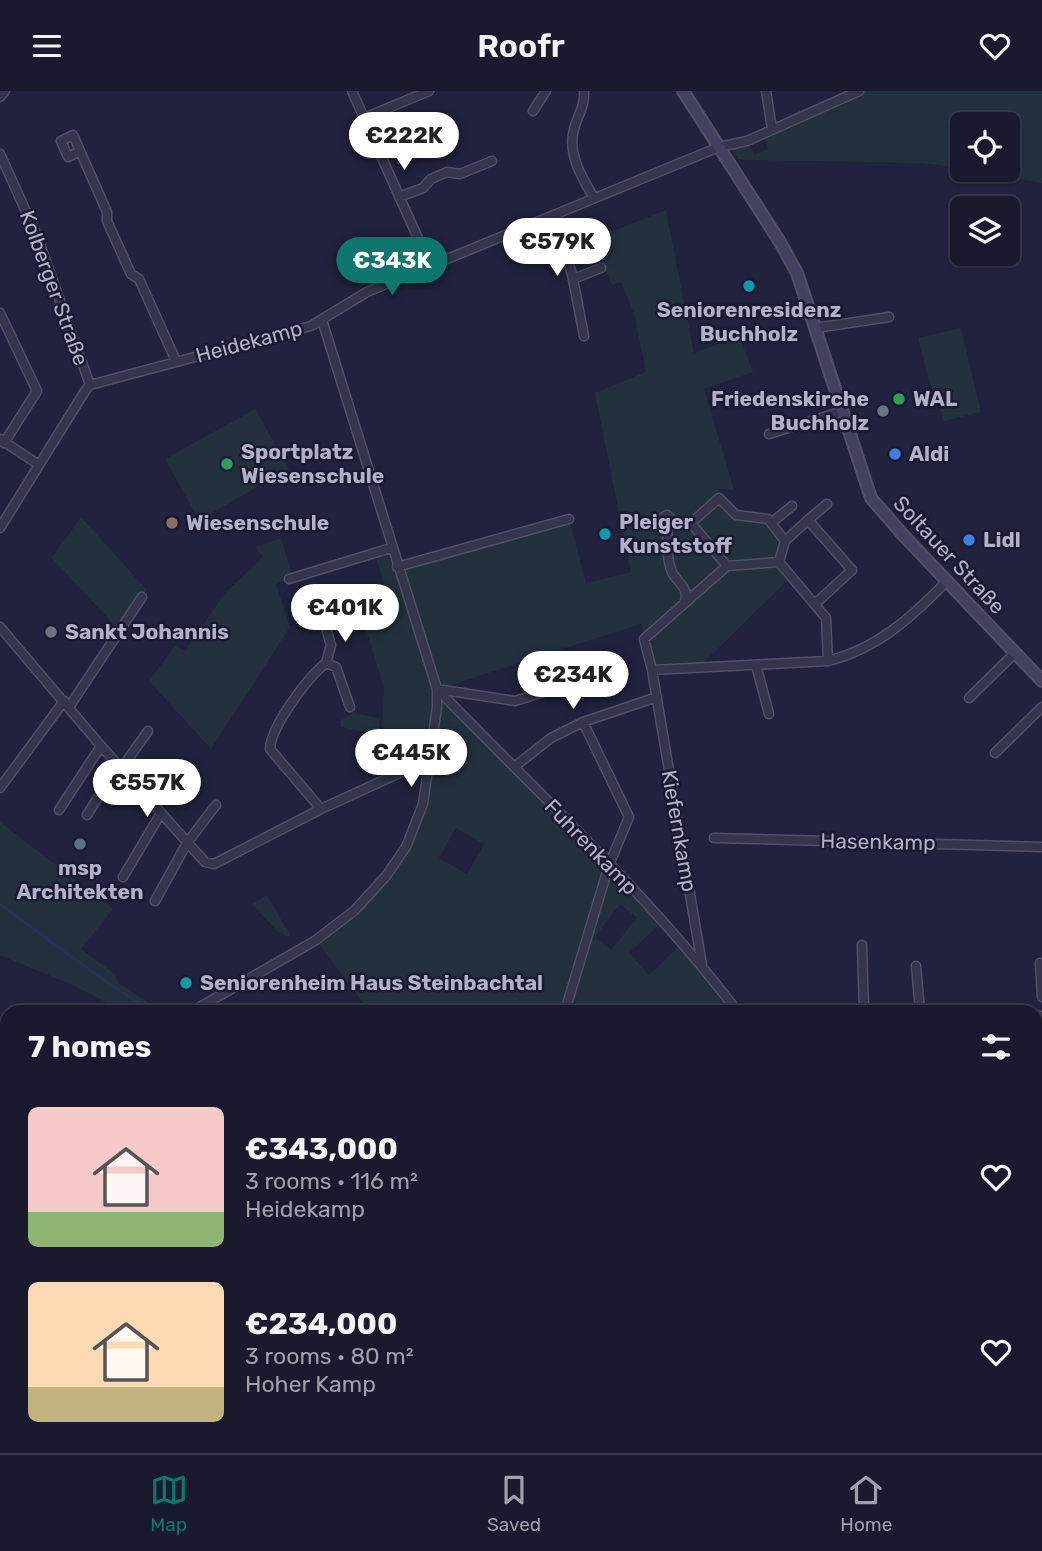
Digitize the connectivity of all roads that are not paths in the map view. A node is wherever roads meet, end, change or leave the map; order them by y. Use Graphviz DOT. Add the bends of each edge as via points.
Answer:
graph roads {
  1 [pos="5,91"];
  2 [pos="352,91"];
  3 [pos="429,91"];
  4 [pos="546,91"];
  5 [pos="584,91"];
  6 [pos="684,91"];
  7 [pos="766,91"];
  8 [pos="859,91"];
  9 [pos="0,97"];
  10 [pos="533,111"];
  11 [pos="364,118"];
  12 [pos="772,129"];
  13 [pos="719,147"];
  14 [pos="80,151"];
  15 [pos="0,154"];
  16 [pos="492,161"];
  17 [pos="399,197"];
  18 [pos="594,198"];
  19 [pos="556,214"];
  20 [pos="429,265"];
  21 [pos="601,268"];
  22 [pos="573,279"];
  23 [pos="889,317"];
  24 [pos="1,318"];
  25 [pos="322,320"];
  26 [pos="816,328"];
  27 [pos="584,336"];
  28 [pos="176,361"];
  29 [pos="90,385"];
  30 [pos="842,411"];
  31 [pos="769,435"];
  32 [pos="2,441"];
  33 [pos="39,465"];
  34 [pos="827,504"];
  35 [pos="792,506"];
  36 [pos="569,519"];
  37 [pos="808,520"];
  38 [pos="771,523"];
  39 [pos="667,527"];
  40 [pos="0,528"];
  41 [pos="785,541"];
  42 [pos="391,548"];
  43 [pos="779,562"];
  44 [pos="727,566"];
  45 [pos="397,567"];
  46 [pos="289,579"];
  47 [pos="947,581"];
  48 [pos="142,597"];
  49 [pos="683,604"];
  50 [pos="815,604"];
  51 [pos="326,625"];
  52 [pos="0,627"];
  53 [pos="1012,649"];
  54 [pos="828,661"];
  55 [pos="326,663"];
  56 [pos="756,665"];
  57 [pos="652,670"];
  58 [pos="1042,681"];
  59 [pos="563,686"];
  60 [pos="437,689"];
  61 [pos="657,697"];
  62 [pos="969,698"];
  63 [pos="66,704"];
  64 [pos="350,707"];
  65 [pos="1042,707"];
  66 [pos="769,714"];
  67 [pos="583,722"];
  68 [pos="148,731"];
  69 [pos="101,746"];
  70 [pos="995,753"];
  71 [pos="430,759"];
  72 [pos="119,767"];
  73 [pos="514,767"];
  74 [pos="187,769"];
  75 [pos="0,788"];
  76 [pos="153,805"];
  77 [pos="216,805"];
  78 [pos="321,809"];
  79 [pos="59,810"];
  80 [pos="160,813"];
  81 [pos="87,815"];
  82 [pos="714,838"];
  83 [pos="187,843"];
  84 [pos="1042,847"];
  85 [pos="609,865"];
  86 [pos="123,877"];
  87 [pos="155,901"];
  88 [pos="862,945"];
  89 [pos="1040,963"];
  90 [pos="702,965"];
  91 [pos="916,966"];
  92 [pos="1042,997"];
  93 [pos="203,1005"];
  94 [pos="567,1005"];
  95 [pos="732,1005"];
  96 [pos="864,1005"];
  97 [pos="919,1005"];
  1 -- 9 [label="street"];
  2 -- 11 [label="street"];
  3 -- 11 [label="street"];
  4 -- 10 [label="street"];
  5 -- 18 [label="street" via="572,147"];
  6 -- 13 [label="main road, Soltauer Straße"];
  7 -- 12 [label="street"];
  8 -- 12 [label="street, Heidekamp"];
  11 -- 17 [label="street"];
  12 -- 13 [label="street, Heidekamp"];
  13 -- 18 [label="street, Heidekamp"];
  13 -- 26 [label="main road, Soltauer Straße" via="797,272"];
  14 -- 28 [label="street" via="131,274 139,279"];
  15 -- 29 [label="street, Kolberger Straße" via="37,236"];
  16 -- 17 [label="street" via="460,174 447,172"];
  17 -- 20 [label="street"];
  18 -- 19 [label="street, Heidekamp"];
  19 -- 20 [label="street, Heidekamp"];
  19 -- 22 [label="street"];
  20 -- 25 [label="street, Heidekamp" via="355,298"];
  21 -- 22 [label="street"];
  22 -- 27 [label="street"];
  23 -- 26 [label="street"];
  24 -- 32 [label="street" via="37,391"];
  25 -- 28 [label="street, Heidekamp"];
  25 -- 42 [label="street"];
  26 -- 30 [label="main road, Soltauer Straße"];
  28 -- 29 [label="street, Heidekamp"];
  29 -- 33 [label="street"];
  30 -- 31 [label="street"];
  30 -- 47 [label="main road, Soltauer Straße" via="871,498"];
  32 -- 33 [label="street"];
  33 -- 40 [label="street"];
  34 -- 37 [label="street"];
  35 -- 38 [label="street"];
  36 -- 45 [label="street"];
  37 -- 41 [label="street"];
  37 -- 50 [label="street" via="852,570"];
  38 -- 41 [label="street"];
  38 -- 44 [label="street" via="736,515 719,498 691,523"];
  39 -- 49 [label="street" via="671,568 687,595"];
  41 -- 43 [label="street"];
  42 -- 45 [label="street"];
  42 -- 46 [label="street"];
  43 -- 44 [label="street"];
  43 -- 50 [label="street"];
  44 -- 49 [label="street"];
  45 -- 60 [label="street"];
  47 -- 53 [label="main road, Soltauer Straße"];
  47 -- 54 [label="street" via="877,642"];
  48 -- 63 [label="street"];
  49 -- 57 [label="street, Kiefernkamp" via="644,639"];
  50 -- 54 [label="street" via="826,618"];
  51 -- 55 [label="street" via="331,645"];
  52 -- 63 [label="street"];
  53 -- 58 [label="main road, Soltauer Straße"];
  53 -- 62 [label="street"];
  54 -- 56 [label="street"];
  55 -- 64 [label="street" via="337,667"];
  55 -- 78 [label="street" via="301,691 270,740 270,749"];
  56 -- 57 [label="street"];
  56 -- 66 [label="street"];
  57 -- 61 [label="street, Kiefernkamp"];
  59 -- 60 [label="street" via="515,701"];
  60 -- 71 [label="street"];
  60 -- 73 [label="street, Fuhrenkamp"];
  61 -- 67 [label="street"];
  61 -- 90 [label="street, Kiefernkamp"];
  63 -- 69 [label="street"];
  63 -- 75 [label="street"];
  65 -- 70 [label="street"];
  67 -- 73 [label="street" via="551,737"];
  67 -- 85 [label="street" via="629,817"];
  68 -- 72 [label="street"];
  69 -- 72 [label="street"];
  69 -- 79 [label="street"];
  71 -- 78 [label="street"];
  71 -- 93 [label="street" via="423,804 406,847 355,910 301,949"];
  72 -- 76 [label="street"];
  72 -- 81 [label="street"];
  73 -- 85 [label="street, Fuhrenkamp"];
  74 -- 76 [label="street"];
  76 -- 80 [label="street"];
  77 -- 83 [label="street"];
  78 -- 83 [label="street" via="214,864 205,862"];
  80 -- 83 [label="street"];
  80 -- 86 [label="street"];
  82 -- 84 [label="street, Hasenkamp"];
  83 -- 87 [label="street"];
  85 -- 90 [label="street, Fuhrenkamp"];
  85 -- 94 [label="street"];
  88 -- 96 [label="street"];
  89 -- 92 [label="street"];
  90 -- 95 [label="street, Fuhrenkamp"];
  91 -- 97 [label="street"];
}
